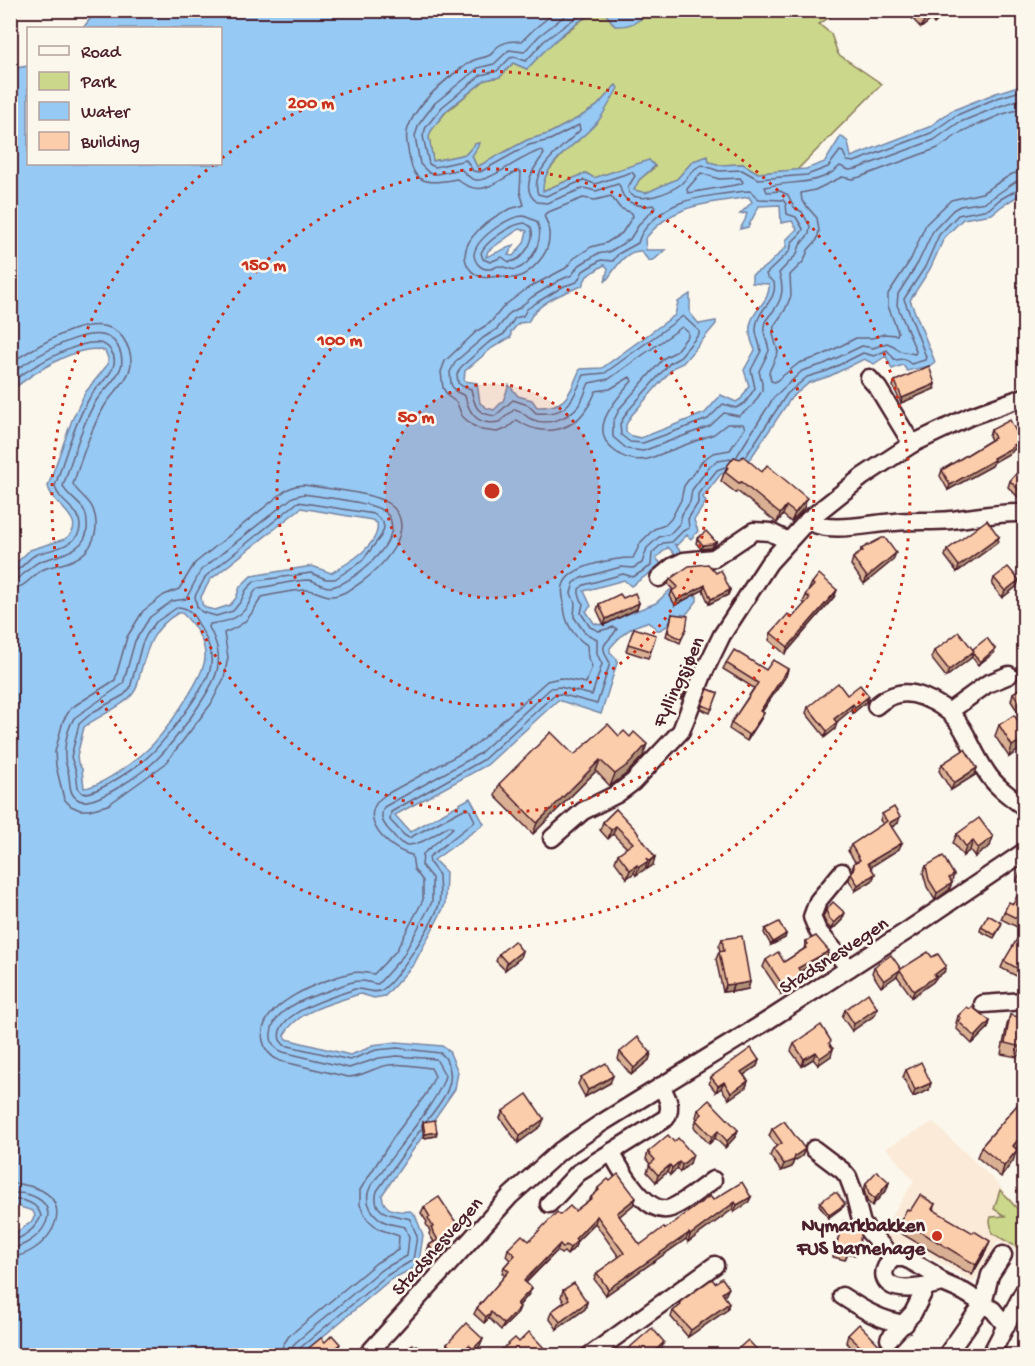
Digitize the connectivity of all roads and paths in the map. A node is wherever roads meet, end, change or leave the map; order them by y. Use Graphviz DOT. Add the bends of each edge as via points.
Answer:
graph roads {
  1 [pos="869,378"];
  2 [pos="1024,397"];
  3 [pos="912,444"];
  4 [pos="1024,513"];
  5 [pos="808,520"];
  6 [pos="788,541"];
  7 [pos="659,578"];
  8 [pos="1010,675"];
  9 [pos="876,705"];
  10 [pos="950,711"];
  11 [pos="1024,807"];
  12 [pos="552,838"];
  13 [pos="1024,852"];
  14 [pos="842,872"];
  15 [pos="849,968"];
  16 [pos="1024,1001"];
  17 [pos="983,1004"];
  18 [pos="661,1086"];
  19 [pos="814,1149"];
  20 [pos="611,1152"];
  21 [pos="713,1180"];
  22 [pos="549,1204"];
  23 [pos="1004,1255"];
  24 [pos="893,1258"];
  25 [pos="715,1265"];
  26 [pos="943,1283"];
  27 [pos="926,1287"];
  28 [pos="1024,1291"];
  29 [pos="842,1296"];
  30 [pos="983,1304"];
  31 [pos="904,1324"];
  32 [pos="1006,1326"];
  33 [pos="889,1339"];
  34 [pos="366,1356"];
  35 [pos="589,1356"];
  36 [pos="946,1356"];
  37 [pos="990,1356"];
  1 -- 3 [label="street"];
  2 -- 3 [label="street, Fyllingsjøen"];
  3 -- 5 [label="street, Fyllingsjøen"];
  4 -- 5 [label="street" via="847,527 822,527"];
  5 -- 6 [label="street, Fyllingsjøen"];
  6 -- 7 [label="street" via="770,532 754,531 714,558 684,561"];
  6 -- 12 [label="street, Fyllingsjøen" via="722,635 681,731 633,782 583,811"];
  8 -- 10 [label="street" via="987,684"];
  9 -- 10 [label="street" via="904,693"];
  10 -- 11 [label="street" via="987,773"];
  13 -- 15 [label="street, Stadsnesvegen"];
  14 -- 15 [label="street" via="818,901 812,917 818,931"];
  15 -- 18 [label="street, Stadsnesvegen"];
  16 -- 17 [label="street"];
  18 -- 20 [label="street" via="670,1107 666,1118"];
  18 -- 34 [label="street, Stadsnesvegen" via="568,1146 516,1189"];
  19 -- 24 [label="street" via="843,1171 862,1224"];
  20 -- 21 [label="street" via="624,1174 656,1209 670,1209"];
  20 -- 22 [label="street" via="578,1173"];
  23 -- 30 [label="street" via="990,1275"];
  24 -- 26 [label="street" via="911,1261"];
  24 -- 27 [label="street" via="884,1276 890,1285 903,1289"];
  25 -- 35 [label="street"];
  26 -- 27 [label="street"];
  26 -- 30 [label="street"];
  27 -- 31 [label="street"];
  28 -- 32 [label="street"];
  29 -- 31 [label="street" via="876,1316"];
  30 -- 32 [label="street"];
  30 -- 36 [label="street"];
  31 -- 33 [label="street"];
  32 -- 37 [label="street"];
}
